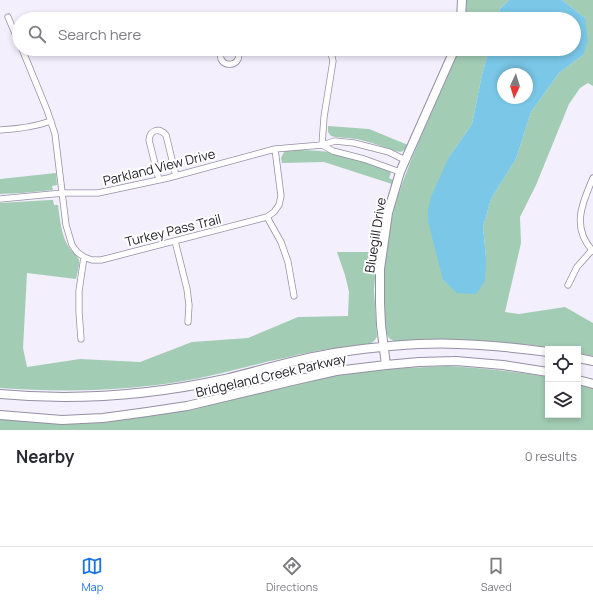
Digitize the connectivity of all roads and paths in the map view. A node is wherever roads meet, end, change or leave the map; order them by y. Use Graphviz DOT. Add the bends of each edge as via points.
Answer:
graph roads {
  1 [pos="462,0"];
  2 [pos="461,12"];
  3 [pos="8,17"];
  4 [pos="12,26"];
  5 [pos="25,56"];
  6 [pos="220,56"];
  7 [pos="238,56"];
  8 [pos="333,56"];
  9 [pos="452,56"];
  10 [pos="51,121"];
  11 [pos="0,130"];
  12 [pos="322,145"];
  13 [pos="275,149"];
  14 [pos="405,160"];
  15 [pos="400,172"];
  16 [pos="176,176"];
  17 [pos="593,178"];
  18 [pos="159,180"];
  19 [pos="62,193"];
  20 [pos="0,199"];
  21 [pos="267,218"];
  22 [pos="175,241"];
  23 [pos="592,251"];
  24 [pos="84,257"];
  25 [pos="568,284"];
  26 [pos="294,296"];
  27 [pos="188,322"];
  28 [pos="81,339"];
  29 [pos="384,346"];
  30 [pos="545,352"];
  31 [pos="581,359"];
  32 [pos="593,361"];
  33 [pos="386,364"];
  34 [pos="545,372"];
  35 [pos="581,381"];
  36 [pos="593,384"];
  37 [pos="0,394"];
  38 [pos="0,415"];
  1 -- 2 [label="main road"];
  3 -- 4 [label="street"];
  5 -- 10 [label="street"];
  6 -- 7 [label="street" via="222,61 231,64 236,62"];
  8 -- 12 [label="street"];
  9 -- 14 [label="main road, Bluegill Drive"];
  10 -- 11 [label="street" via="37,126"];
  10 -- 19 [label="street"];
  12 -- 13 [label="street, Parkland View Drive"];
  12 -- 14 [label="street, Parkland View Drive" via="335,141 354,143 389,152"];
  12 -- 15 [label="street, Parkland View Drive" via="333,151"];
  13 -- 16 [label="street, Parkland View Drive"];
  13 -- 21 [label="street" via="281,196 279,205"];
  14 -- 15 [label="main road, Bluegill Drive"];
  15 -- 29 [label="main road, Bluegill Drive" via="388,213 380,269"];
  16 -- 18 [label="street, Parkland View Drive"];
  16 -- 18 [label="street" via="166,135 161,131 155,131 150,134 149,140"];
  17 -- 23 [label="street" via="580,214 581,228"];
  18 -- 19 [label="street, Parkland View Drive" via="98,193"];
  19 -- 20 [label="street, Parkland View Drive"];
  19 -- 24 [label="street" via="66,225 72,245"];
  21 -- 22 [label="street, Turkey Pass Trail"];
  21 -- 26 [label="street" via="281,242 288,262"];
  22 -- 24 [label="street, Turkey Pass Trail" via="101,260"];
  22 -- 27 [label="street" via="188,289"];
  23 -- 25 [label="street" via="577,267"];
  24 -- 28 [label="street" via="79,291"];
  29 -- 30 [label="main road, Bridgeland Creek Parkway" via="456,344 505,346"];
  29 -- 33 [label="main road, Bluegill Drive"];
  29 -- 37 [label="main road, Bridgeland Creek Parkway" via="333,353 225,379 144,392 62,397"];
  31 -- 32 [label="main road"];
  33 -- 34 [label="main road, Bridgeland Creek Parkway" via="456,361"];
  33 -- 38 [label="main road, Bridgeland Creek Parkway" via="336,371 187,406 103,418 62,420"];
  35 -- 36 [label="main road"];
}
